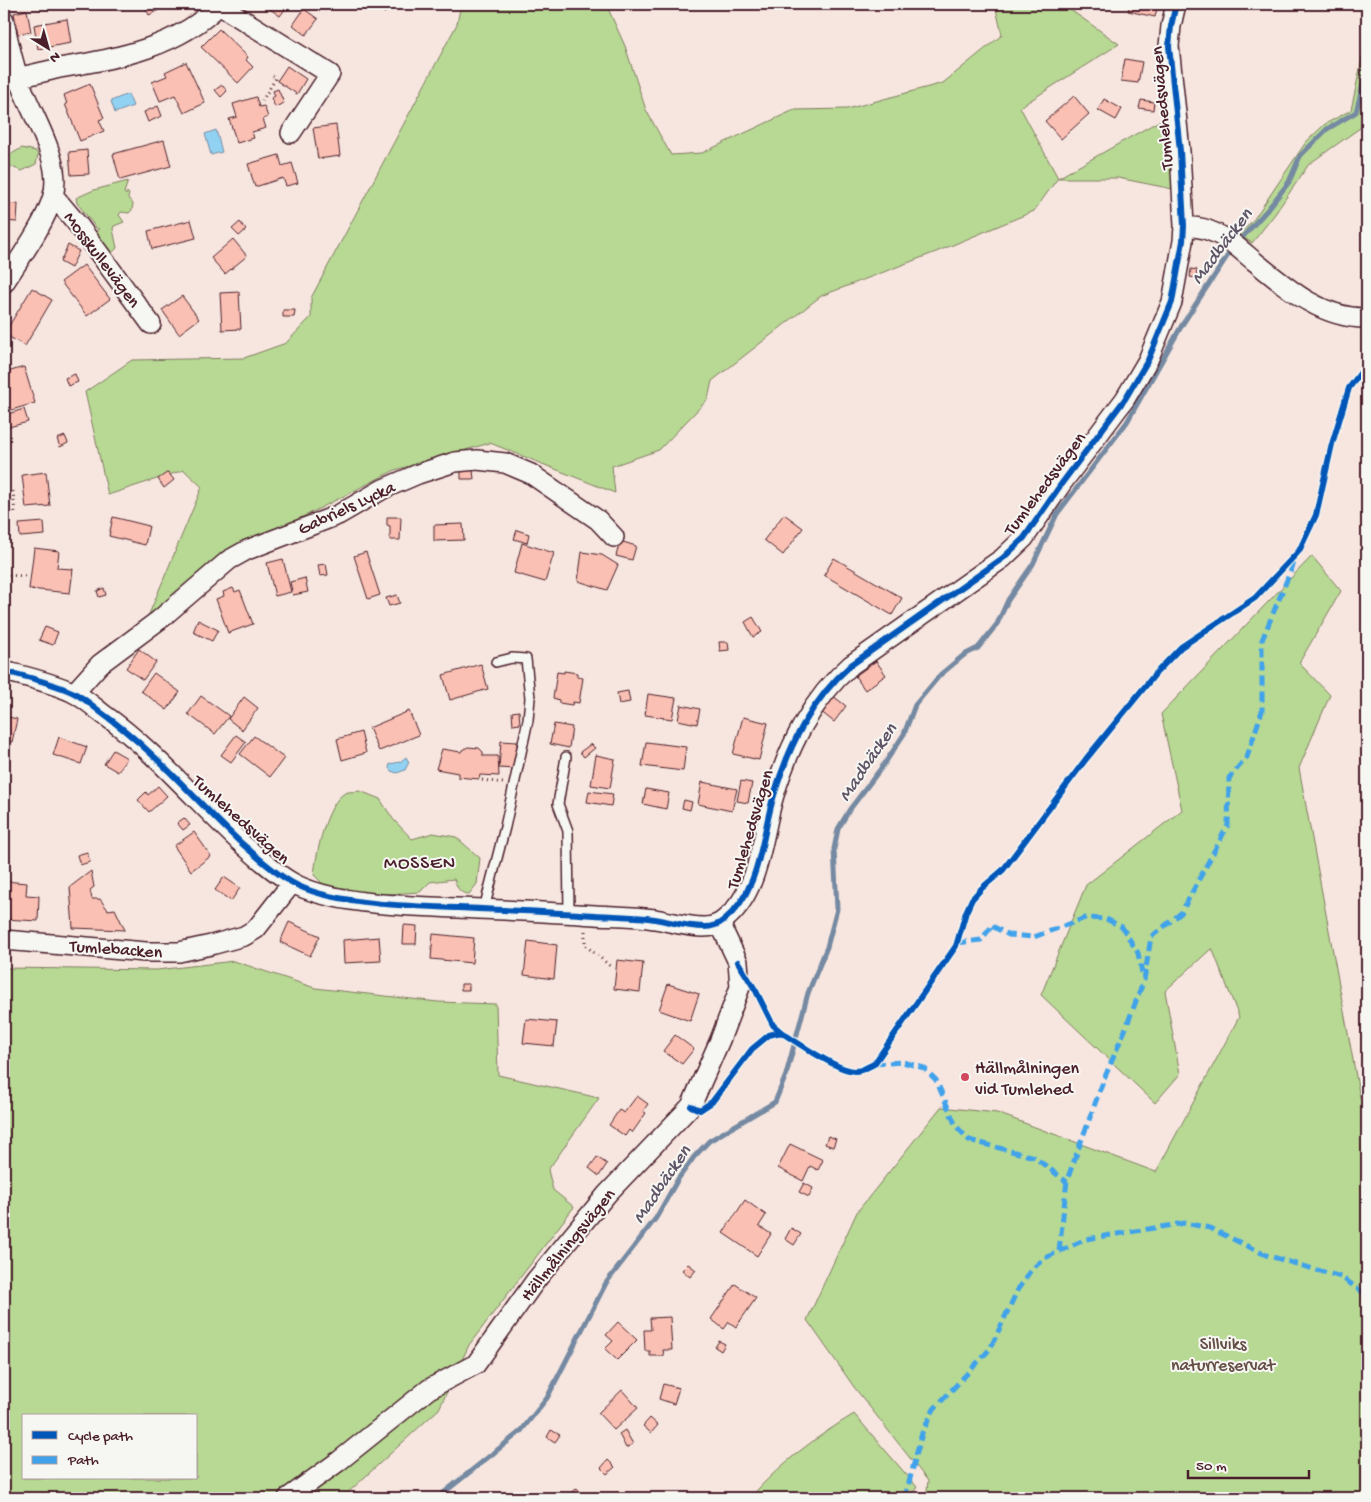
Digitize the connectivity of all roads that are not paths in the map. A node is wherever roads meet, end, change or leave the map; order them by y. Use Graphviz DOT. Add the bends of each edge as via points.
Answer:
graph roads {
  1 [pos="219,4"];
  2 [pos="1176,4"];
  3 [pos="4,20"];
  4 [pos="11,78"];
  5 [pos="291,133"];
  6 [pos="53,195"];
  7 [pos="1184,226"];
  8 [pos="4,283"];
  9 [pos="1367,318"];
  10 [pos="151,324"];
  11 [pos="614,538"];
  12 [pos="496,662"];
  13 [pos="4,670"];
  14 [pos="74,693"];
  15 [pos="566,757"];
  16 [pos="292,883"];
  17 [pos="484,909"];
  18 [pos="578,914"];
  19 [pos="720,924"];
  20 [pos="4,940"];
  21 [pos="288,1498"];
  1 -- 4 [label="street" via="206,18 185,32 145,50"];
  1 -- 5 [label="street" via="330,74"];
  2 -- 7 [label="street, Tumlehedsvägen" via="1169,46"];
  3 -- 4 [label="street, Mosskullevägen"];
  4 -- 6 [label="street, Mosskullevägen" via="52,157"];
  6 -- 8 [label="street, Mosskullevägen"];
  6 -- 10 [label="street, Mosskullevägen"];
  7 -- 9 [label="street" via="1209,230 1232,243 1316,306 1342,316"];
  7 -- 19 [label="street, Tumlehedsvägen" via="1172,302 1148,360 1125,399 1024,538 1003,558 851,665 819,697 805,718 783,768 764,844 748,889 735,910"];
  11 -- 14 [label="street, Gabriels Lycka" via="598,520 531,474 505,463 455,462 383,489 338,515 229,560 160,620 100,664"];
  12 -- 17 [label="lane" via="526,659 530,698 528,720"];
  13 -- 14 [label="street, Tumlehedsvägen"];
  14 -- 16 [label="street, Tumlehedsvägen" via="143,746 233,835"];
  15 -- 18 [label="lane" via="558,804 568,831"];
  16 -- 17 [label="street, Tumlehedsvägen" via="317,893 348,899"];
  16 -- 20 [label="street, Tumlebacken" via="256,929 211,946 179,952 146,952"];
  17 -- 18 [label="street, Tumlehedsvägen"];
  18 -- 19 [label="street, Tumlehedsvägen" via="652,919 702,927"];
  19 -- 21 [label="street, Hällmålningsvägen" via="738,962 740,987 691,1106 607,1194 536,1280 476,1364 429,1389"];
}
